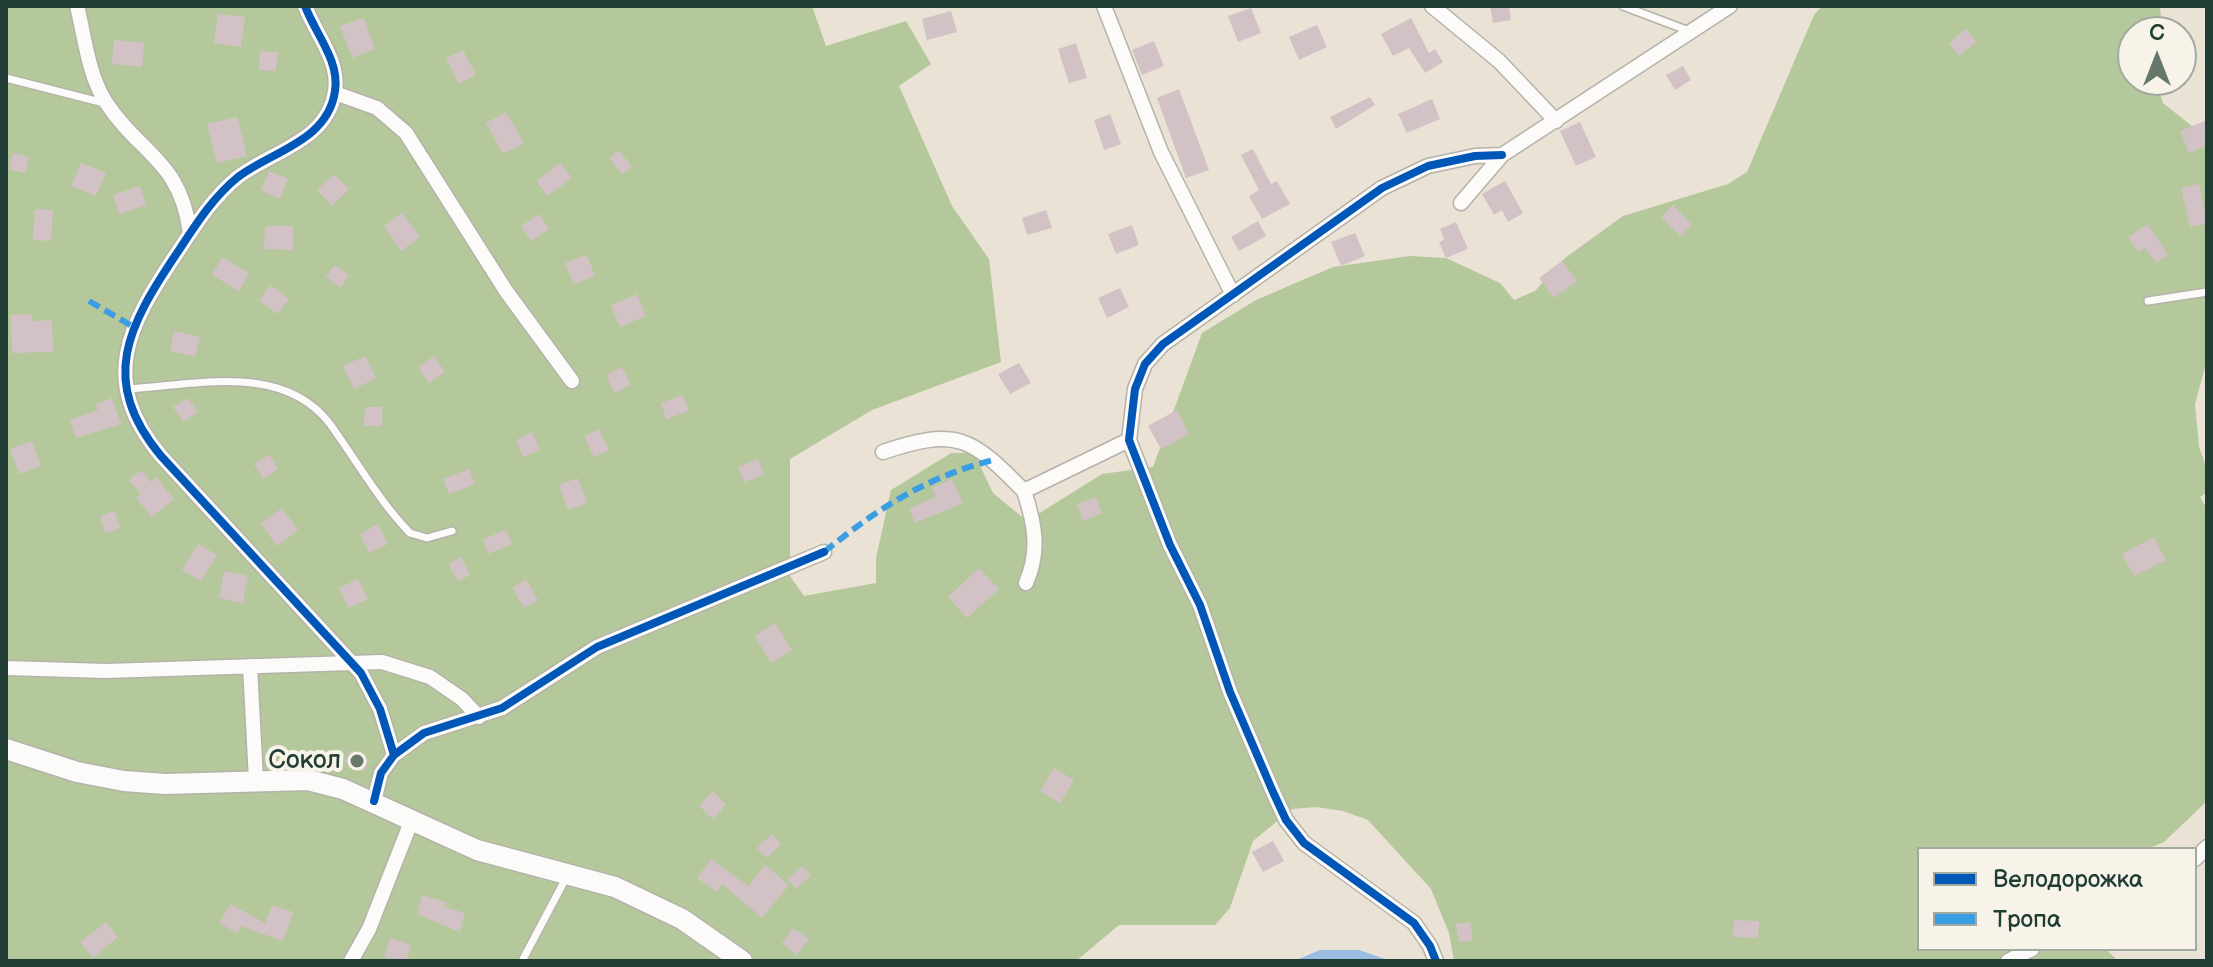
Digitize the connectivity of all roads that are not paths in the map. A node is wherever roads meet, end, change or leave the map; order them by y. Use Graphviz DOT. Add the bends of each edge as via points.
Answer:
graph roads {
  1 [pos="77,6"];
  2 [pos="305,6"];
  3 [pos="1104,6"];
  4 [pos="1432,6"];
  5 [pos="1623,6"];
  6 [pos="1730,6"];
  7 [pos="1689,31"];
  8 [pos="6,78"];
  9 [pos="335,93"];
  10 [pos="107,103"];
  11 [pos="1556,121"];
  12 [pos="1502,155"];
  13 [pos="1461,203"];
  14 [pos="190,233"];
  15 [pos="2207,292"];
  16 [pos="1233,295"];
  17 [pos="2148,301"];
  18 [pos="572,381"];
  19 [pos="126,389"];
  20 [pos="1129,440"];
  21 [pos="883,452"];
  22 [pos="1024,491"];
  23 [pos="452,531"];
  24 [pos="824,552"];
  25 [pos="1026,583"];
  26 [pos="352,661"];
  27 [pos="250,666"];
  28 [pos="6,668"];
  29 [pos="479,717"];
  30 [pos="6,749"];
  31 [pos="394,755"];
  32 [pos="256,780"];
  33 [pos="374,801"];
  34 [pos="411,822"];
  35 [pos="567,875"];
  36 [pos="2028,951"];
  37 [pos="351,961"];
  38 [pos="522,961"];
  39 [pos="742,961"];
  40 [pos="1436,961"];
  41 [pos="2008,961"];
  1 -- 10 [label="street" via="91,66"];
  2 -- 9 [label="street" via="331,58"];
  3 -- 16 [label="street" via="1161,152"];
  4 -- 11 [label="street" via="1510,71"];
  5 -- 7 [label="lane"];
  6 -- 7 [label="street"];
  7 -- 11 [label="street"];
  8 -- 10 [label="lane"];
  9 -- 14 [label="street" via="313,131 237,178"];
  9 -- 18 [label="street" via="377,108 406,133 506,291"];
  10 -- 14 [label="street" via="170,173 186,206"];
  11 -- 12 [label="street"];
  12 -- 13 [label="street"];
  12 -- 16 [label="street" via="1428,166 1382,188"];
  14 -- 19 [label="street" via="132,326 125,350"];
  15 -- 17 [label="lane"];
  16 -- 20 [label="street" via="1163,344 1145,364 1135,389"];
  19 -- 23 [label="lane" via="246,382 292,392 329,423 410,533 427,538"];
  19 -- 26 [label="street" via="138,422 161,456"];
  20 -- 22 [label="street"];
  20 -- 40 [label="street" via="1286,820 1323,860 1414,923"];
  21 -- 22 [label="street" via="926,437 961,440 993,460"];
  22 -- 25 [label="street" via="1036,541 1035,563"];
  24 -- 29 [label="street" via="597,647 519,698"];
  26 -- 27 [label="street"];
  26 -- 29 [label="street" via="382,662 430,677"];
  26 -- 31 [label="street" via="380,709"];
  27 -- 28 [label="street"];
  27 -- 32 [label="street"];
  29 -- 31 [label="street" via="424,733"];
  30 -- 32 [label="main road" via="124,781"];
  31 -- 33 [label="street" via="381,773"];
  32 -- 33 [label="main road" via="308,780"];
  33 -- 34 [label="main road"];
  34 -- 35 [label="main road" via="477,850"];
  34 -- 37 [label="street"];
  35 -- 38 [label="lane"];
  35 -- 39 [label="main road" via="615,887 682,919"];
  36 -- 41 [label="street"];
}
